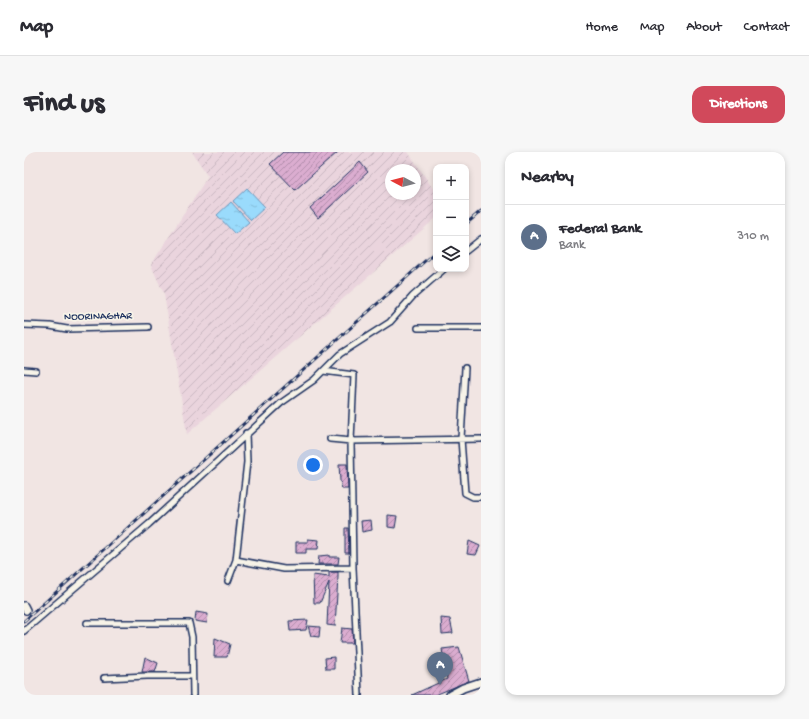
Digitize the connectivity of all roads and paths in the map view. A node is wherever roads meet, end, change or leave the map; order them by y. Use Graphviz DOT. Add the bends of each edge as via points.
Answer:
graph roads {
  1 [pos="481,239"];
  2 [pos="469,249"];
  3 [pos="441,272"];
  4 [pos="24,326"];
  5 [pos="148,327"];
  6 [pos="418,328"];
  7 [pos="481,328"];
  8 [pos="465,368"];
  9 [pos="24,370"];
  10 [pos="36,371"];
  11 [pos="323,371"];
  12 [pos="246,433"];
  13 [pos="481,438"];
  14 [pos="330,439"];
  15 [pos="461,439"];
  16 [pos="351,442"];
  17 [pos="481,497"];
  18 [pos="236,560"];
  19 [pos="353,568"];
  20 [pos="228,581"];
  21 [pos="87,623"];
  22 [pos="24,631"];
  23 [pos="192,676"];
  24 [pos="104,678"];
  25 [pos="481,682"];
  26 [pos="193,695"];
  27 [pos="359,695"];
  28 [pos="450,695"];
  1 -- 2 [label="street"];
  3 -- 11 [label="street" via="413,296 390,322 340,354"];
  4 -- 5 [label="street, NOORINAGHAR" via="50,326 67,330"];
  6 -- 7 [label="street"];
  8 -- 15 [label="street"];
  9 -- 10 [label="street"];
  11 -- 12 [label="street" via="281,402"];
  11 -- 16 [label="street" via="354,375"];
  12 -- 18 [label="street" via="247,462"];
  12 -- 22 [label="street" via="220,460"];
  13 -- 15 [label="street"];
  14 -- 16 [label="street"];
  15 -- 16 [label="street"];
  15 -- 17 [label="street" via="465,493"];
  16 -- 19 [label="street"];
  18 -- 19 [label="street" via="284,569"];
  18 -- 20 [label="street"];
  19 -- 27 [label="street"];
  21 -- 23 [label="street" via="189,623 192,637"];
  23 -- 24 [label="street"];
  23 -- 26 [label="street"];
  25 -- 28 [label="main road"];
}
